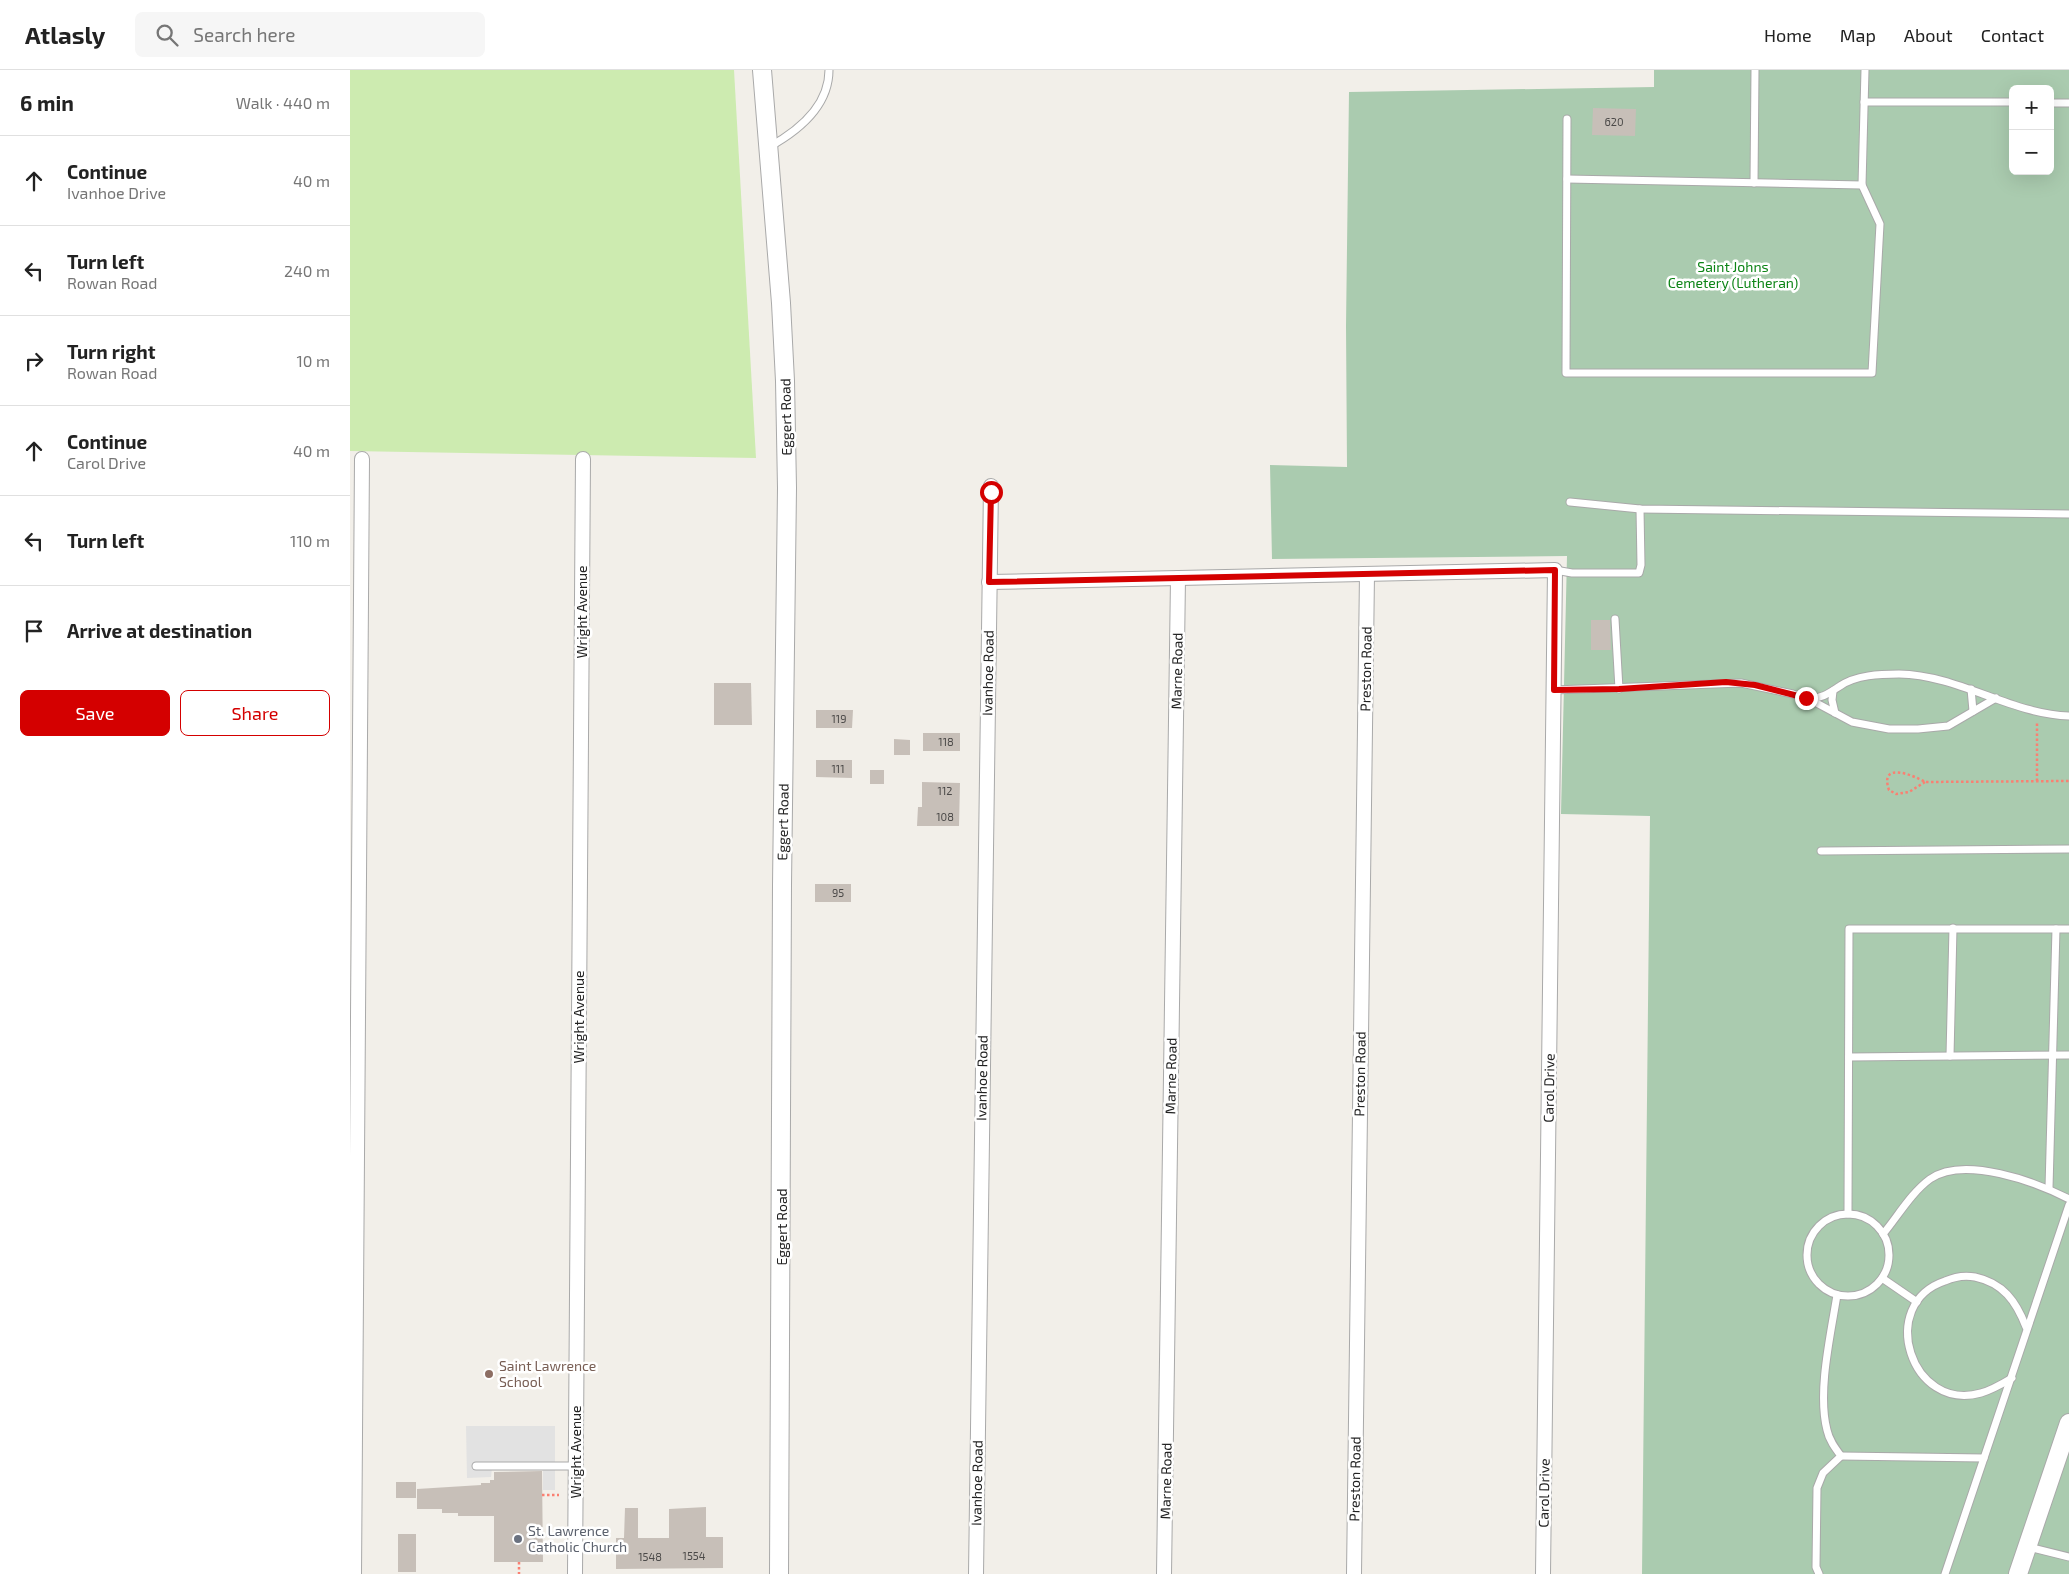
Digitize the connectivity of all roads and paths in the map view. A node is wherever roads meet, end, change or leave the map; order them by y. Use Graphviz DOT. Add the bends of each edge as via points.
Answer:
graph roads {
  1 [pos="762,70"];
  2 [pos="828,70"];
  3 [pos="1755,70"];
  4 [pos="1866,70"];
  5 [pos="1864,102"];
  6 [pos="2009,102"];
  7 [pos="2054,102"];
  8 [pos="2069,103"];
  9 [pos="1567,119"];
  10 [pos="768,147"];
  11 [pos="1568,179"];
  12 [pos="1754,183"];
  13 [pos="1862,185"];
  14 [pos="362,459"];
  15 [pos="583,459"];
  16 [pos="991,486"];
  17 [pos="1570,502"];
  18 [pos="1640,509"];
  19 [pos="2069,514"];
  20 [pos="1555,570"];
  21 [pos="1367,574"];
  22 [pos="1178,578"];
  23 [pos="989,582"];
  24 [pos="1615,619"];
  25 [pos="1619,689"];
  26 [pos="1971,689"];
  27 [pos="1554,690"];
  28 [pos="1834,691"];
  29 [pos="1996,698"];
  30 [pos="1809,699"];
  31 [pos="1973,711"];
  32 [pos="1835,713"];
  33 [pos="2040,713"];
  34 [pos="2069,716"];
  35 [pos="2069,781"];
  36 [pos="1925,782"];
  37 [pos="2037,782"];
  38 [pos="2069,849"];
  39 [pos="1821,851"];
  40 [pos="1953,928"];
  41 [pos="2056,929"];
  42 [pos="2069,929"];
  43 [pos="2052,1054"];
  44 [pos="2069,1055"];
  45 [pos="1950,1056"];
  46 [pos="1849,1057"];
  47 [pos="2049,1188"];
  48 [pos="2069,1199"];
  49 [pos="2069,1205"];
  50 [pos="1848,1214"];
  51 [pos="1883,1234"];
  52 [pos="1882,1278"];
  53 [pos="1838,1295"];
  54 [pos="1917,1302"];
  55 [pos="2026,1327"];
  56 [pos="2012,1378"];
  57 [pos="2069,1423"];
  58 [pos="1842,1456"];
  59 [pos="1984,1458"];
  60 [pos="476,1466"];
  61 [pos="576,1466"];
  62 [pos="542,1495"];
  63 [pos="559,1495"];
  64 [pos="2028,1547"];
  65 [pos="2069,1557"];
  66 [pos="519,1562"];
  67 [pos="354,1574"];
  68 [pos="519,1574"];
  69 [pos="576,1574"];
  70 [pos="779,1574"];
  71 [pos="976,1574"];
  72 [pos="1164,1574"];
  73 [pos="1354,1574"];
  74 [pos="1543,1574"];
  75 [pos="1819,1574"];
  76 [pos="1946,1574"];
  77 [pos="2018,1574"];
  1 -- 10 [label="street, Eggert Road"];
  2 -- 10 [label="lane" via="829,83 813,114 791,135"];
  3 -- 12 [label="lane"];
  4 -- 5 [label="lane"];
  5 -- 6 [label="lane"];
  5 -- 13 [label="lane"];
  7 -- 8 [label="lane"];
  9 -- 11 [label="lane"];
  10 -- 70 [label="street, Eggert Road" via="785,371 787,488"];
  11 -- 12 [label="lane"];
  11 -- 13 [label="lane" via="1566,373 1872,373 1880,224"];
  12 -- 13 [label="lane"];
  14 -- 67 [label="street"];
  15 -- 61 [label="street, Wright Avenue"];
  16 -- 23 [label="street, Ivanhoe Road"];
  17 -- 18 [label="lane"];
  18 -- 19 [label="lane"];
  18 -- 20 [label="lane" via="1639,573"];
  20 -- 21 [label="street"];
  20 -- 27 [label="street, Carol Drive"];
  21 -- 22 [label="street"];
  21 -- 73 [label="street, Preston Road"];
  22 -- 23 [label="street"];
  22 -- 72 [label="street, Marne Road"];
  23 -- 71 [label="street, Ivanhoe Road"];
  24 -- 25 [label="lane"];
  25 -- 27 [label="lane"];
  25 -- 30 [label="lane" via="1733,682 1768,687"];
  26 -- 28 [label="lane" via="1931,677 1899,674 1861,677"];
  26 -- 29 [label="lane"];
  26 -- 31 [label="lane"];
  27 -- 74 [label="street, Carol Drive"];
  28 -- 30 [label="lane" via="1821,698"];
  28 -- 32 [label="lane"];
  29 -- 31 [label="lane"];
  29 -- 33 [label="lane"];
  30 -- 32 [label="lane"];
  31 -- 32 [label="lane" via="1948,726 1904,730 1866,726"];
  33 -- 34 [label="lane"];
  33 -- 37 [label="path" via="2037,721"];
  35 -- 37 [label="path"];
  36 -- 36 [label="path" via="1896,772 1887,782 1889,790 1896,794 1909,792"];
  36 -- 37 [label="path"];
  38 -- 39 [label="lane"];
  40 -- 41 [label="lane"];
  40 -- 45 [label="lane"];
  40 -- 46 [label="lane" via="1849,929"];
  41 -- 42 [label="lane"];
  41 -- 43 [label="lane"];
  43 -- 44 [label="lane"];
  43 -- 45 [label="lane"];
  43 -- 47 [label="lane"];
  45 -- 46 [label="lane"];
  46 -- 50 [label="lane"];
  47 -- 48 [label="lane"];
  47 -- 51 [label="lane" via="1983,1170 1947,1171 1925,1184"];
  49 -- 55 [label="lane"];
  50 -- 51 [label="lane" via="1868,1220"];
  50 -- 53 [label="lane" via="1831,1218 1817,1228 1808,1242 1806,1259 1811,1275 1822,1288"];
  51 -- 52 [label="lane" via="1888,1261"];
  52 -- 53 [label="lane" via="1870,1290 1854,1296"];
  52 -- 54 [label="lane"];
  53 -- 58 [label="lane" via="1827,1353 1825,1414 1831,1441"];
  54 -- 55 [label="lane" via="1940,1282 1970,1276 1986,1279 2011,1296"];
  54 -- 56 [label="lane" via="1909,1318 1908,1344 1917,1369 1929,1382 1945,1391 1962,1395 1980,1393"];
  55 -- 56 [label="lane"];
  56 -- 59 [label="lane"];
  57 -- 64 [label="street"];
  58 -- 59 [label="lane"];
  58 -- 75 [label="lane" via="1823,1473 1816,1488 1816,1567"];
  59 -- 76 [label="lane"];
  60 -- 61 [label="lane"];
  61 -- 69 [label="street, Wright Avenue"];
  62 -- 63 [label="path"];
  64 -- 65 [label="lane"];
  64 -- 77 [label="street"];
  66 -- 68 [label="path"];
}
